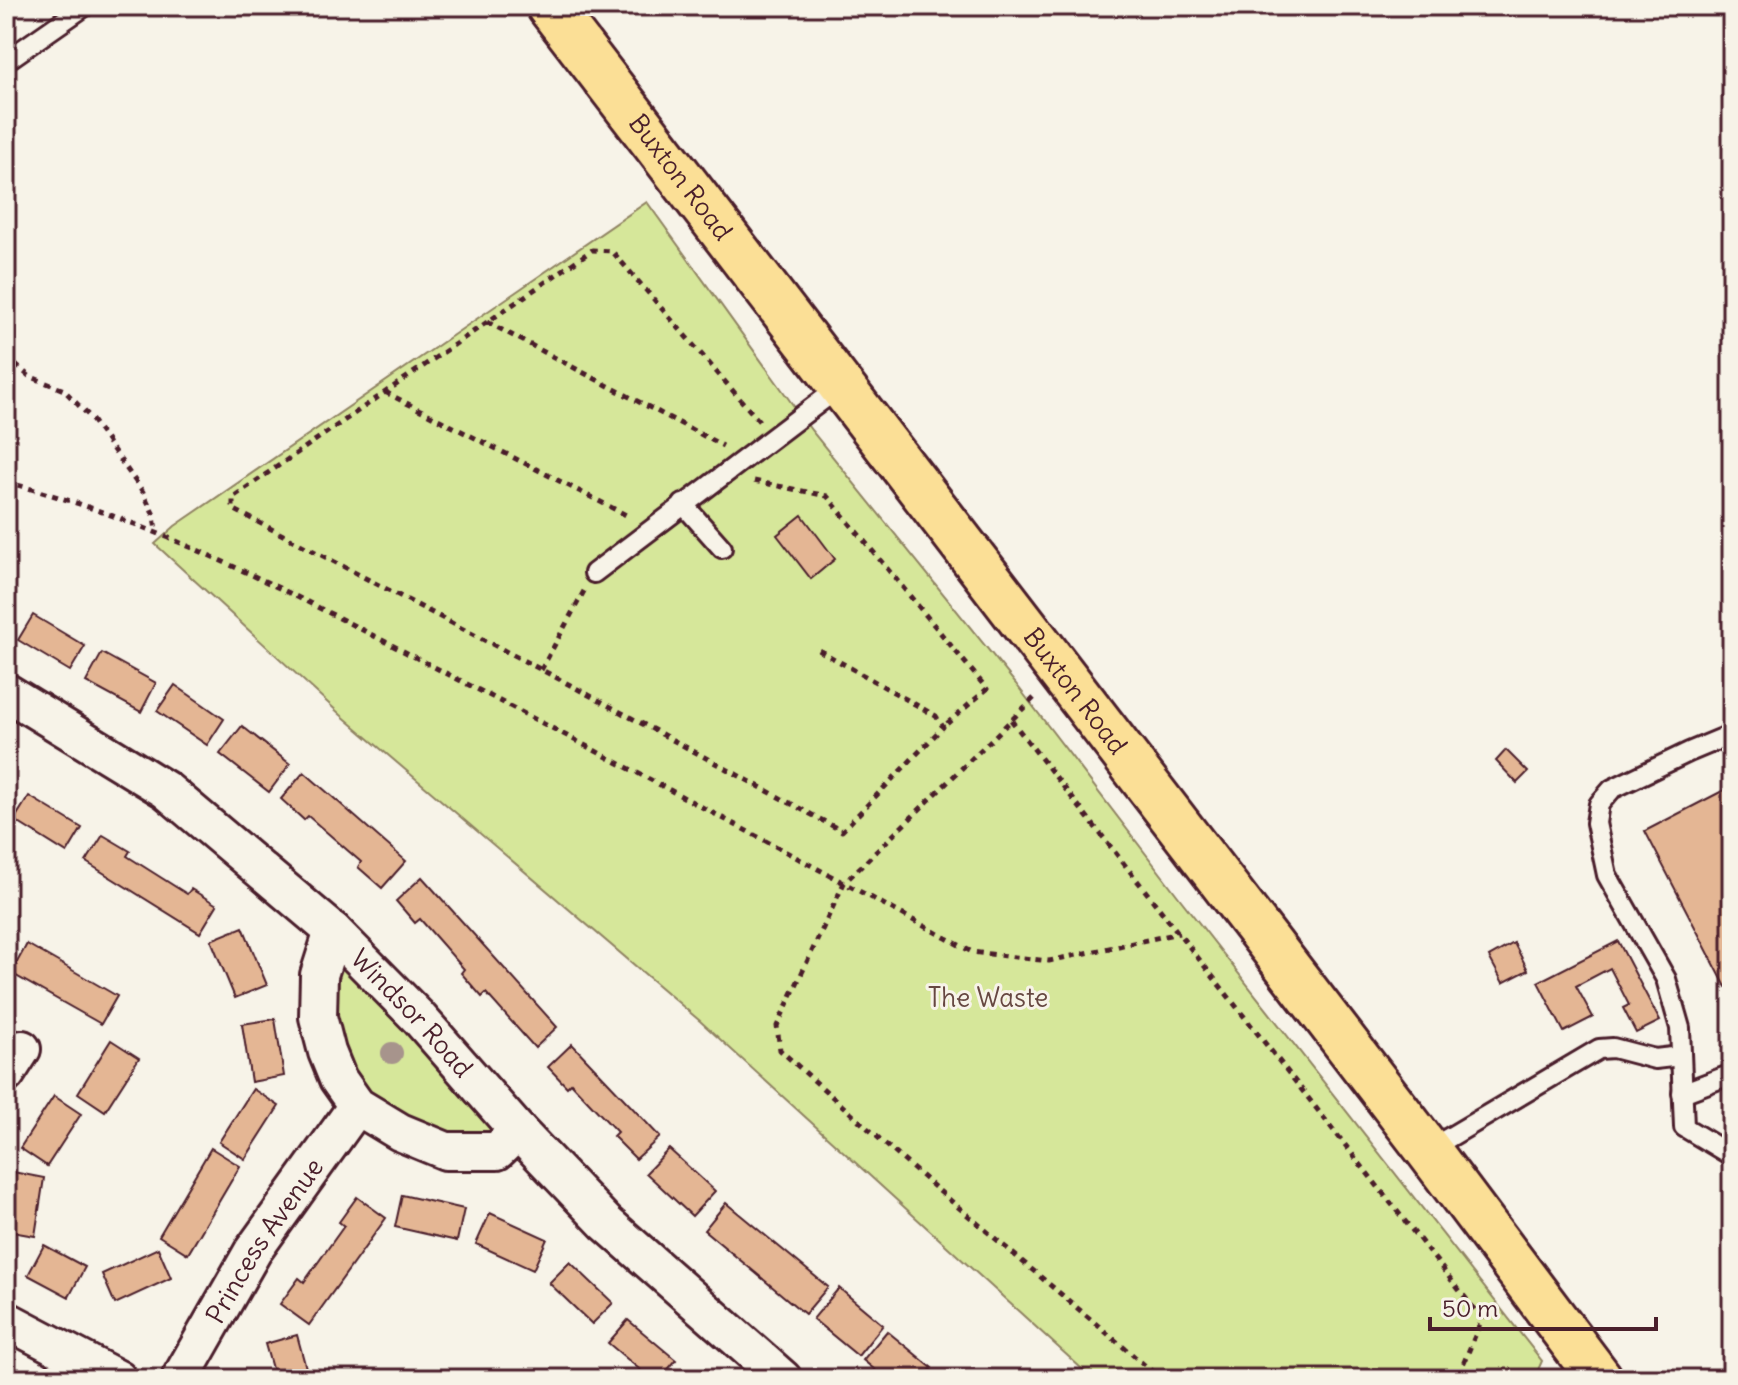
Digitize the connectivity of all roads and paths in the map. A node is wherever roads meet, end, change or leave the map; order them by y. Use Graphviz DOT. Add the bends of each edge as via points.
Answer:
graph roads {
  1 [pos="85,6"];
  2 [pos="549,6"];
  3 [pos="6,61"];
  4 [pos="487,322"];
  5 [pos="6,357"];
  6 [pos="841,386"];
  7 [pos="385,392"];
  8 [pos="772,437"];
  9 [pos="745,457"];
  10 [pos="723,474"];
  11 [pos="6,482"];
  12 [pos="683,504"];
  13 [pos="652,528"];
  14 [pos="156,532"];
  15 [pos="722,548"];
  16 [pos="594,573"];
  17 [pos="815,648"];
  18 [pos="541,670"];
  19 [pos="1061,673"];
  20 [pos="6,692"];
  21 [pos="1011,720"];
  22 [pos="943,727"];
  23 [pos="1732,737"];
  24 [pos="844,883"];
  25 [pos="333,931"];
  26 [pos="1179,933"];
  27 [pos="1681,1056"];
  28 [pos="1732,1074"];
  29 [pos="1682,1093"];
  30 [pos="357,1106"];
  31 [pos="518,1131"];
  32 [pos="1428,1150"];
  33 [pos="1732,1156"];
  34 [pos="6,1320"];
  35 [pos="118,1379"];
  36 [pos="180,1379"];
  37 [pos="783,1379"];
  38 [pos="1161,1379"];
  39 [pos="1457,1379"];
  40 [pos="1600,1379"];
  1 -- 3 [label="lane"];
  2 -- 6 [label="highway, Buxton Road"];
  4 -- 7 [label="path"];
  4 -- 8 [label="path" via="592,250 612,251"];
  4 -- 9 [label="path"];
  5 -- 14 [label="path" via="29,376 64,390 90,417 143,492"];
  6 -- 8 [label="lane"];
  6 -- 19 [label="highway, Buxton Road"];
  7 -- 13 [label="path"];
  7 -- 18 [label="path" via="233,497 233,509"];
  8 -- 9 [label="lane"];
  9 -- 10 [label="lane"];
  10 -- 12 [label="lane"];
  10 -- 22 [label="path" via="827,496 987,689"];
  11 -- 14 [label="path" via="74,500"];
  12 -- 13 [label="lane"];
  12 -- 15 [label="lane"];
  13 -- 16 [label="lane"];
  14 -- 24 [label="path" via="314,605"];
  16 -- 18 [label="path"];
  17 -- 22 [label="path" via="936,716"];
  18 -- 22 [label="path" via="842,831"];
  19 -- 21 [label="path"];
  19 -- 32 [label="highway, Buxton Road"];
  20 -- 25 [label="street, Windsor Road" via="166,790"];
  21 -- 24 [label="path"];
  21 -- 26 [label="path"];
  23 -- 27 [label="lane" via="1612,789 1599,804 1596,823 1607,875 1666,979 1680,1028"];
  24 -- 26 [label="path" via="972,952 1049,961"];
  24 -- 38 [label="path" via="777,1026 780,1050"];
  25 -- 30 [label="street" via="319,975 318,1017 338,1079"];
  25 -- 31 [label="street, Windsor Road" via="418,1017"];
  26 -- 39 [label="path" via="1482,1319"];
  27 -- 29 [label="lane"];
  27 -- 32 [label="lane" via="1655,1059 1599,1049"];
  28 -- 29 [label="lane"];
  29 -- 33 [label="lane" via="1684,1127"];
  30 -- 31 [label="street" via="446,1151 497,1151"];
  30 -- 36 [label="street, Princess Avenue" via="253,1251"];
  31 -- 37 [label="street, Windsor Road" via="606,1223"];
  32 -- 40 [label="highway, Buxton Road"];
  34 -- 35 [label="street"];
}
